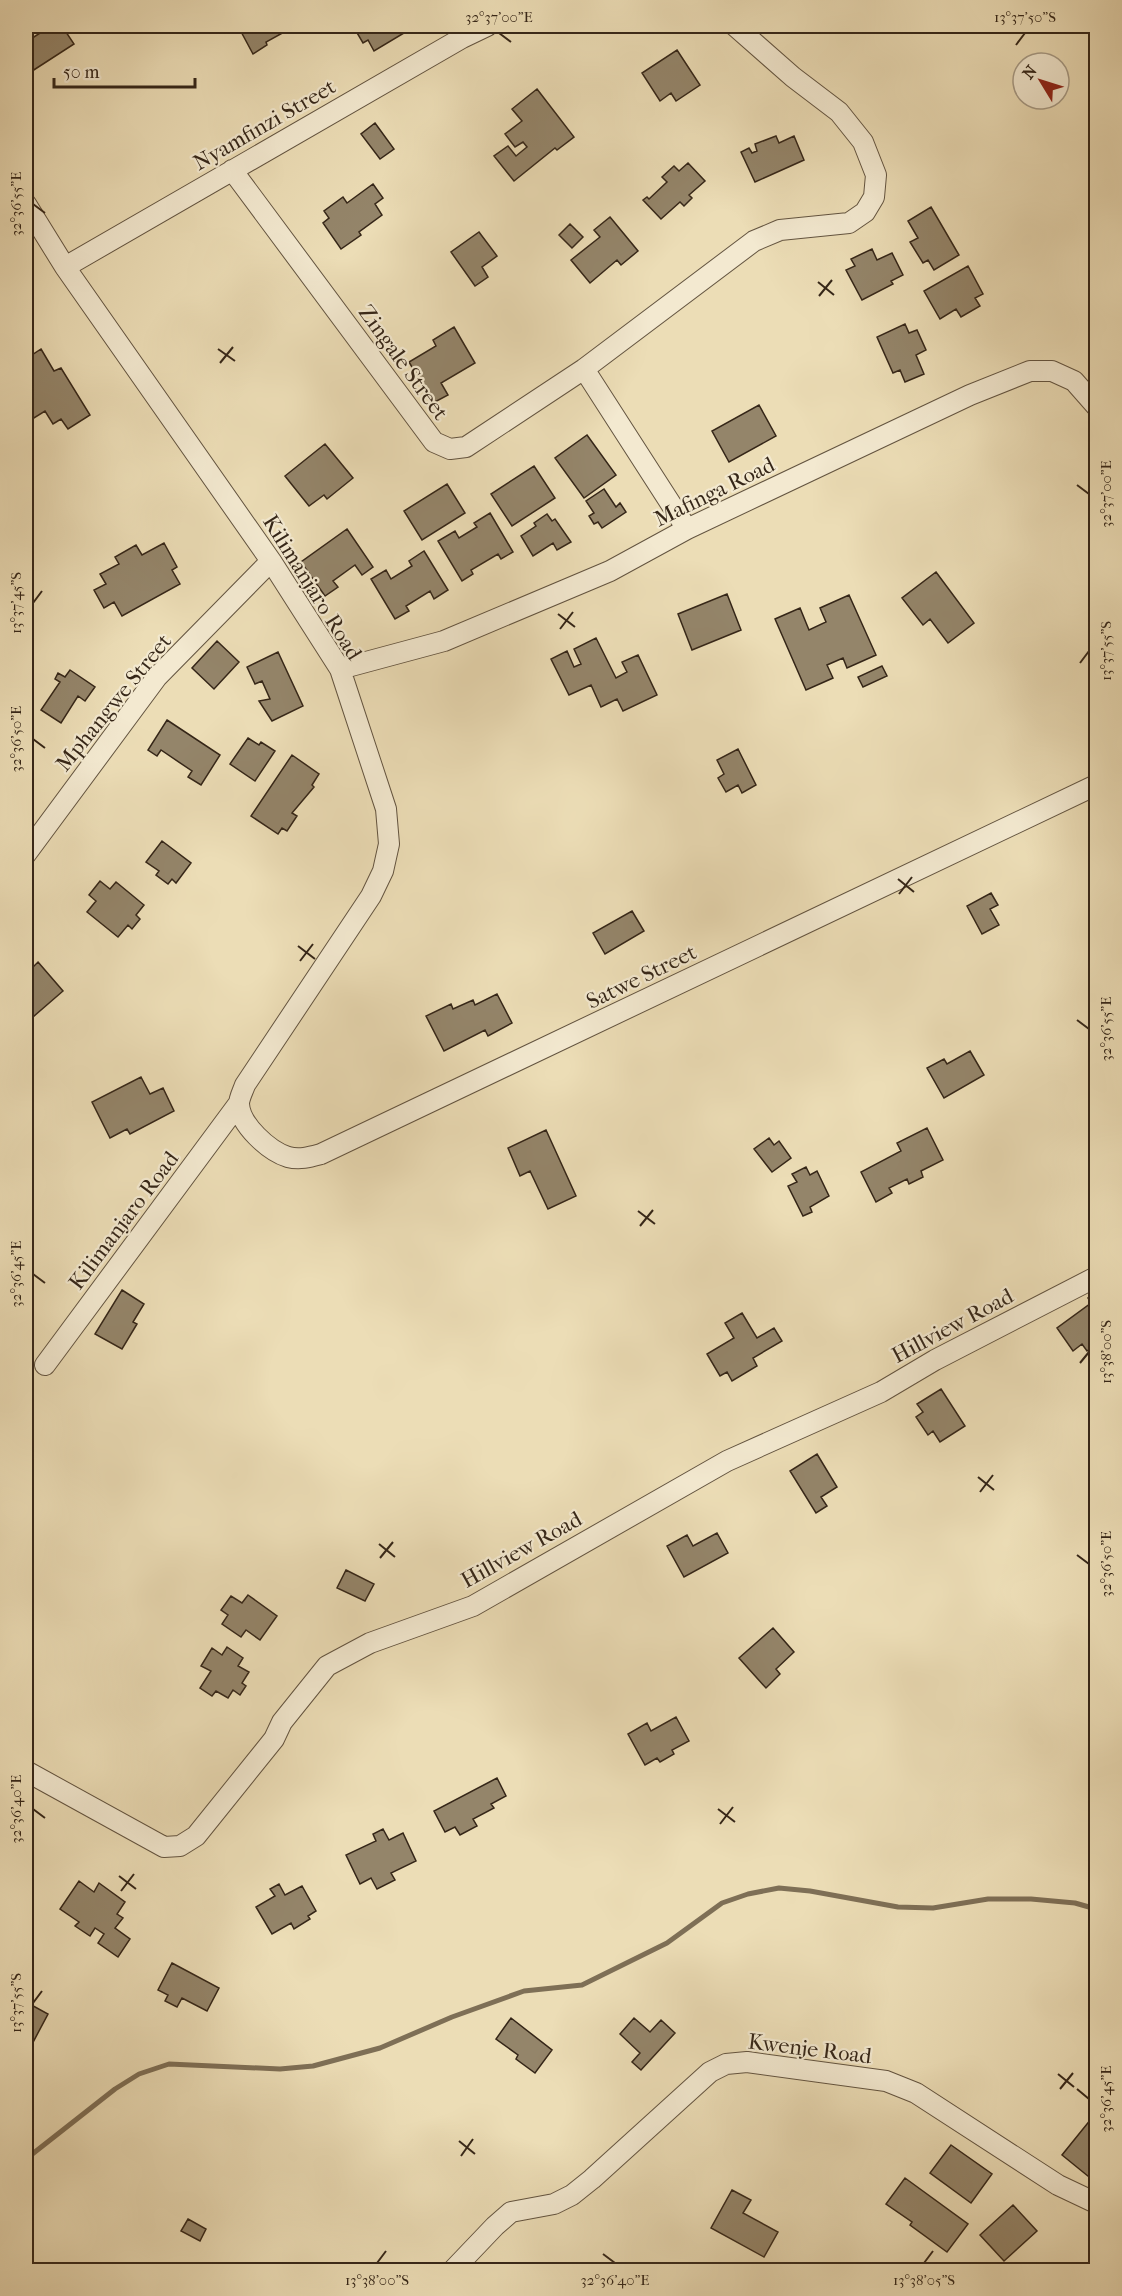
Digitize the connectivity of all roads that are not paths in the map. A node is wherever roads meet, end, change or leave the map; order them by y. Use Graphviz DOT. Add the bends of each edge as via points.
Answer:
graph roads {
  1 [pos="487,26"];
  2 [pos="735,26"];
  3 [pos="232,170"];
  4 [pos="26,204"];
  5 [pos="65,267"];
  6 [pos="584,369"];
  7 [pos="1096,406"];
  8 [pos="687,529"];
  9 [pos="271,561"];
  10 [pos="340,669"];
  11 [pos="1096,785"];
  12 [pos="26,854"];
  13 [pos="242,1094"];
  14 [pos="1096,1277"];
  15 [pos="45,1365"];
  16 [pos="26,1771"];
  17 [pos="1096,2203"];
  18 [pos="453,2271"];
  1 -- 3 [label="street, Nyamfinzi Street"];
  2 -- 6 [label="street, Zingale Street" via="839,112 863,142 876,175 874,197 865,212 849,223 780,230 754,241"];
  3 -- 5 [label="street, Nyamfinzi Street"];
  3 -- 6 [label="street, Zingale Street" via="434,442 450,449 466,447"];
  4 -- 5 [label="street, Kilimanjaro Road"];
  5 -- 9 [label="street, Kilimanjaro Road"];
  6 -- 8 [label="street"];
  7 -- 8 [label="street, Mafinga Road" via="1074,381 1052,371 1030,371 970,395"];
  8 -- 10 [label="street, Mafinga Road" via="610,571 444,642"];
  9 -- 10 [label="street, Kilimanjaro Road"];
  9 -- 12 [label="street, Mphangwe Street" via="157,677"];
  10 -- 13 [label="street, Kilimanjaro Road" via="386,809 389,844 383,871 371,896"];
  11 -- 13 [label="street, Satwe Street" via="321,1154 304,1159 287,1156 259,1139 244,1120"];
  13 -- 15 [label="street, Kilimanjaro Road"];
  14 -- 16 [label="street, Hillview Road" via="881,1392 727,1461 473,1606 370,1643 327,1666 196,1836 180,1846 164,1847"];
  17 -- 18 [label="street, Kwenje Road" via="1058,2186 916,2093 886,2081 747,2062 726,2064 710,2072 572,2195 554,2204 511,2212"];
}
